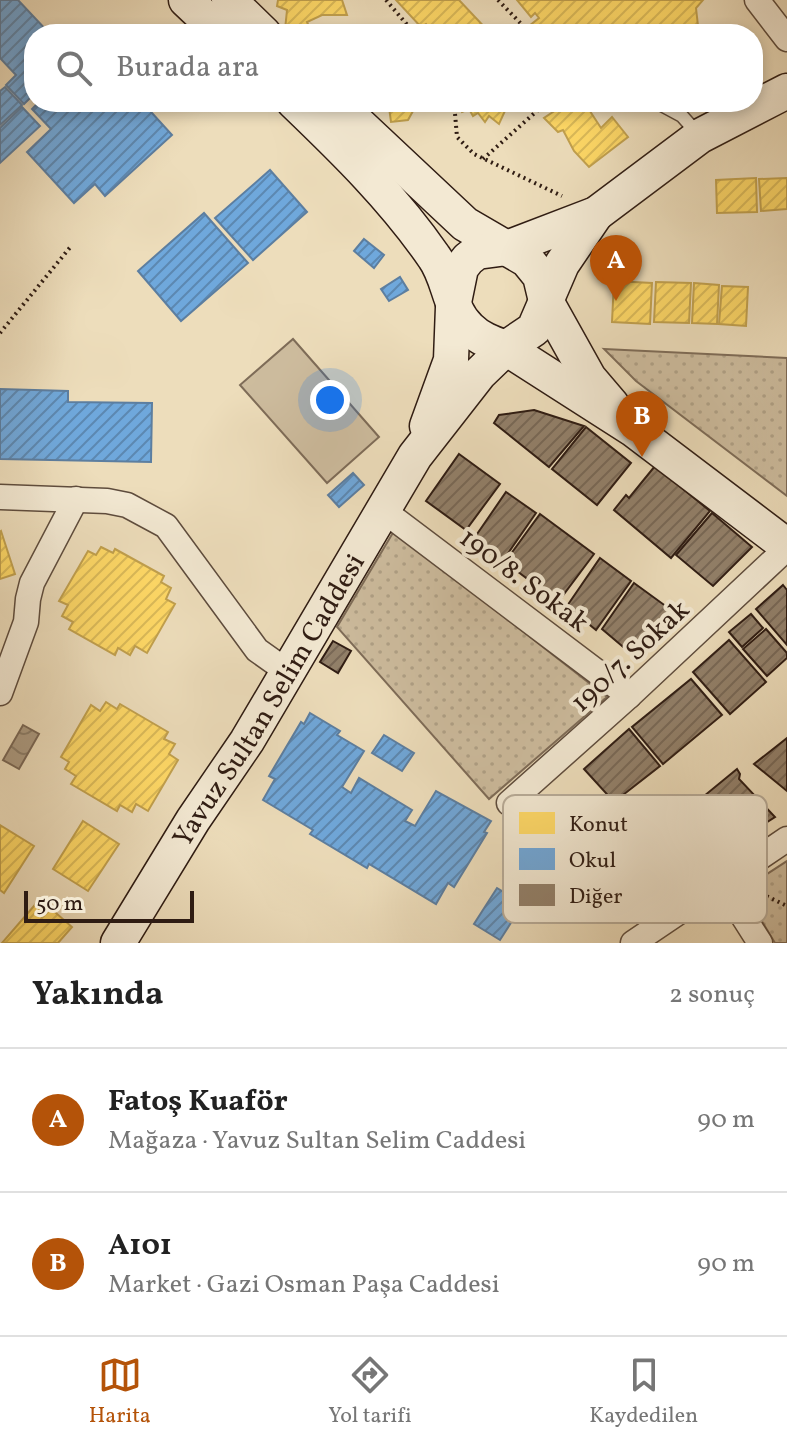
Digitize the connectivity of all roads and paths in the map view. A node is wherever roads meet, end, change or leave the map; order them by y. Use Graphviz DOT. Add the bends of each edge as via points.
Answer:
graph roads {
  1 [pos="186,0"];
  2 [pos="229,0"];
  3 [pos="386,0"];
  4 [pos="498,0"];
  5 [pos="757,0"];
  6 [pos="211,24"];
  7 [pos="254,24"];
  8 [pos="406,24"];
  9 [pos="521,24"];
  10 [pos="787,39"];
  11 [pos="787,91"];
  12 [pos="763,103"];
  13 [pos="304,112"];
  14 [pos="346,112"];
  15 [pos="455,112"];
  16 [pos="536,112"];
  17 [pos="675,112"];
  18 [pos="746,112"];
  19 [pos="700,136"];
  20 [pos="483,159"];
  21 [pos="596,214"];
  22 [pos="72,245"];
  23 [pos="507,248"];
  24 [pos="546,301"];
  25 [pos="453,307"];
  26 [pos="0,333"];
  27 [pos="506,348"];
  28 [pos="634,430"];
  29 [pos="415,456"];
  30 [pos="0,497"];
  31 [pos="76,499"];
  32 [pos="384,511"];
  33 [pos="787,547"];
  34 [pos="288,672"];
  35 [pos="0,693"];
  36 [pos="629,696"];
  37 [pos="518,795"];
  38 [pos="787,839"];
  39 [pos="767,853"];
  40 [pos="767,896"];
  41 [pos="787,906"];
  42 [pos="663,923"];
  43 [pos="747,923"];
  44 [pos="118,943"];
  45 [pos="633,943"];
  46 [pos="760,943"];
  1 -- 6 [label="main road"];
  2 -- 7 [label="main road"];
  3 -- 8 [label="path"];
  4 -- 9 [label="path"];
  5 -- 10 [label="street"];
  11 -- 12 [label="main road"];
  13 -- 25 [label="main road" via="389,196 437,261"];
  14 -- 23 [label="main road" via="465,224"];
  15 -- 20 [label="path" via="457,137"];
  16 -- 20 [label="path"];
  17 -- 19 [label="lane"];
  18 -- 19 [label="main road"];
  19 -- 21 [label="main road"];
  20 -- 21 [label="path"];
  21 -- 23 [label="main road"];
  21 -- 24 [label="main road, Yavuz Sultan Selim Caddesi" via="562,264"];
  22 -- 26 [label="path"];
  23 -- 24 [label="main road" via="540,276"];
  23 -- 25 [label="main road" via="487,249 468,259"];
  24 -- 27 [label="main road, Yavuz Sultan Selim Caddesi" via="534,329"];
  24 -- 28 [label="main road" via="589,378"];
  25 -- 27 [label="main road" via="485,341"];
  25 -- 29 [label="main road, Yavuz Sultan Selim Caddesi" via="451,360"];
  27 -- 28 [label="main road"];
  27 -- 29 [label="main road, Yavuz Sultan Selim Caddesi"];
  28 -- 33 [label="main road"];
  29 -- 32 [label="main road, Yavuz Sultan Selim Caddesi"];
  30 -- 31 [label="street"];
  31 -- 34 [label="street" via="127,505 166,526 257,650"];
  31 -- 35 [label="street" via="32,583 26,622"];
  32 -- 34 [label="main road, Yavuz Sultan Selim Caddesi"];
  32 -- 36 [label="street, 190/8. Sokak"];
  33 -- 36 [label="street, 190/7. Sokak"];
  34 -- 44 [label="main road, Yavuz Sultan Selim Caddesi"];
  36 -- 37 [label="street, 190/7. Sokak"];
  38 -- 39 [label="street"];
  40 -- 41 [label="path"];
  42 -- 45 [label="street"];
  43 -- 46 [label="street"];
}
